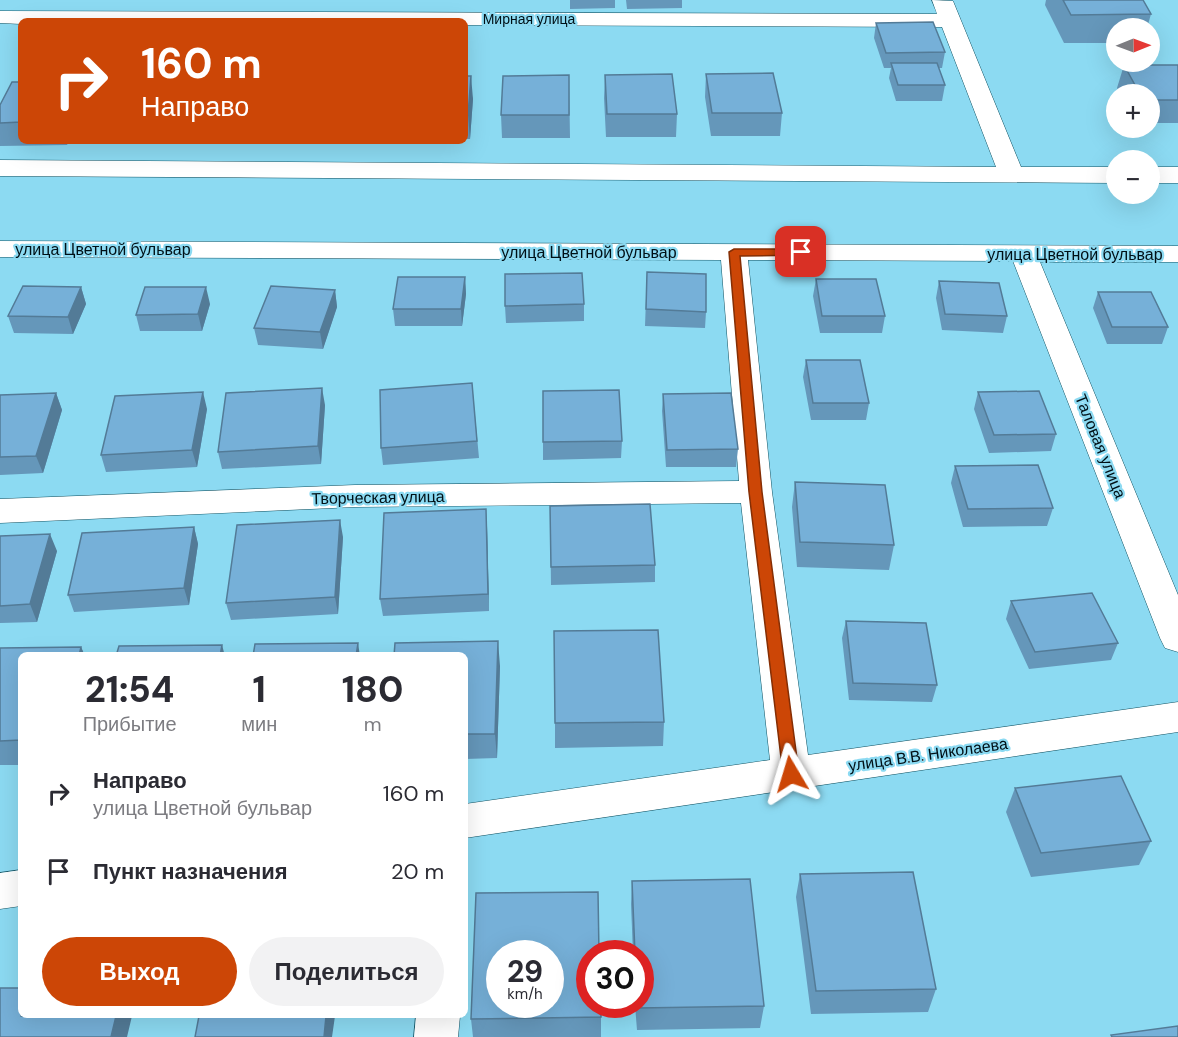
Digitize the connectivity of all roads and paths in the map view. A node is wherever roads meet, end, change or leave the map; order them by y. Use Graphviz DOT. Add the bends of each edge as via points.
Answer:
graph roads {
  1 [pos="946,10"];
  2 [pos="0,17"];
  3 [pos="0,168"];
  4 [pos="1011,174"];
  5 [pos="1106,175"];
  6 [pos="1160,175"];
  7 [pos="1178,175"];
  8 [pos="0,249"];
  9 [pos="734,252"];
  10 [pos="1023,254"];
  11 [pos="1178,255"];
  12 [pos="756,492"];
  13 [pos="0,511"];
  14 [pos="1178,638"];
  15 [pos="1178,717"];
  16 [pos="791,774"];
  17 [pos="468,821"];
  18 [pos="18,888"];
  19 [pos="0,891"];
  20 [pos="438,1018"];
  21 [pos="436,1037"];
  1 -- 2 [label="street, Мирная улица"];
  1 -- 4 [label="street"];
  3 -- 4 [label="street"];
  4 -- 5 [label="street"];
  6 -- 7 [label="street"];
  8 -- 9 [label="street, улица Цветной бульвар"];
  9 -- 10 [label="street, улица Цветной бульвар"];
  9 -- 12 [label="street"];
  10 -- 11 [label="street, улица Цветной бульвар"];
  10 -- 14 [label="street, Таловая улица"];
  12 -- 13 [label="street, Творческая улица" via="355,496"];
  12 -- 16 [label="street"];
  15 -- 16 [label="street, улица В.В. Николаева"];
  16 -- 17 [label="street, улица В.В. Николаева"];
  18 -- 19 [label="street"];
  20 -- 21 [label="street"];
}
